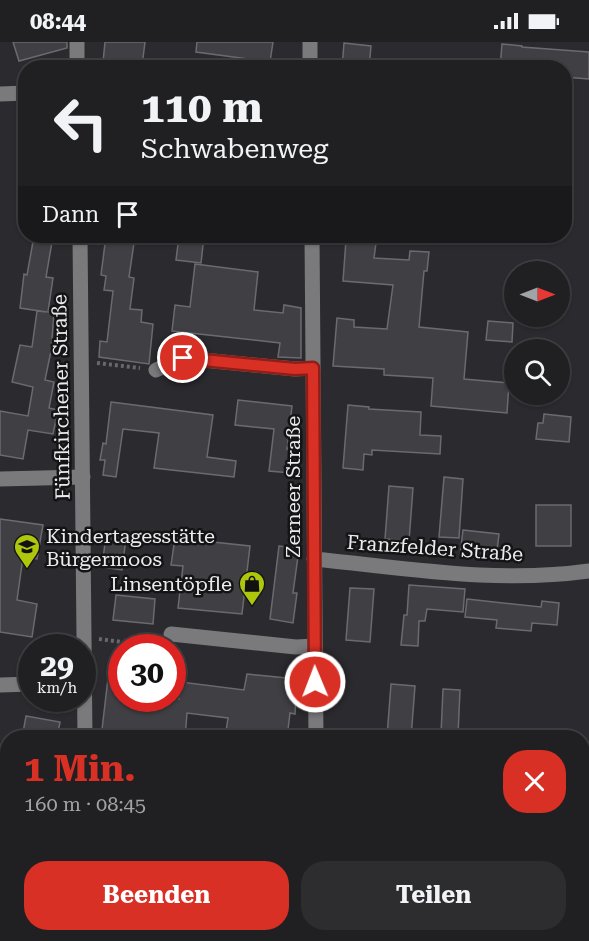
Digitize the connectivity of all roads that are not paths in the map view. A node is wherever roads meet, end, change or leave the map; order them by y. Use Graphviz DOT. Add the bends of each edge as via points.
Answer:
graph roads {
  1 [pos="77,42"];
  2 [pos="310,42"];
  3 [pos="77,60"];
  4 [pos="310,60"];
  5 [pos="18,93"];
  6 [pos="0,94"];
  7 [pos="80,243"];
  8 [pos="312,243"];
  9 [pos="313,368"];
  10 [pos="156,370"];
  11 [pos="83,477"];
  12 [pos="0,479"];
  13 [pos="314,559"];
  14 [pos="589,571"];
  15 [pos="83,634"];
  16 [pos="186,636"];
  17 [pos="315,646"];
  18 [pos="18,684"];
  19 [pos="0,685"];
  20 [pos="84,712"];
  21 [pos="85,730"];
  22 [pos="316,730"];
  1 -- 3 [label="street"];
  2 -- 4 [label="street"];
  5 -- 6 [label="street"];
  7 -- 11 [label="street, Fünfkirchener Straße"];
  8 -- 9 [label="street, Zerneer Straße"];
  9 -- 10 [label="street" via="183,358"];
  9 -- 13 [label="street, Zerneer Straße"];
  11 -- 12 [label="street"];
  11 -- 15 [label="street, Fünfkirchener Straße"];
  13 -- 14 [label="street, Franzfelder Straße" via="495,577"];
  13 -- 17 [label="street, Zerneer Straße"];
  16 -- 17 [label="street"];
  17 -- 22 [label="street, Zerneer Straße"];
  18 -- 19 [label="street"];
  20 -- 21 [label="street, Fünfkirchener Straße"];
}
